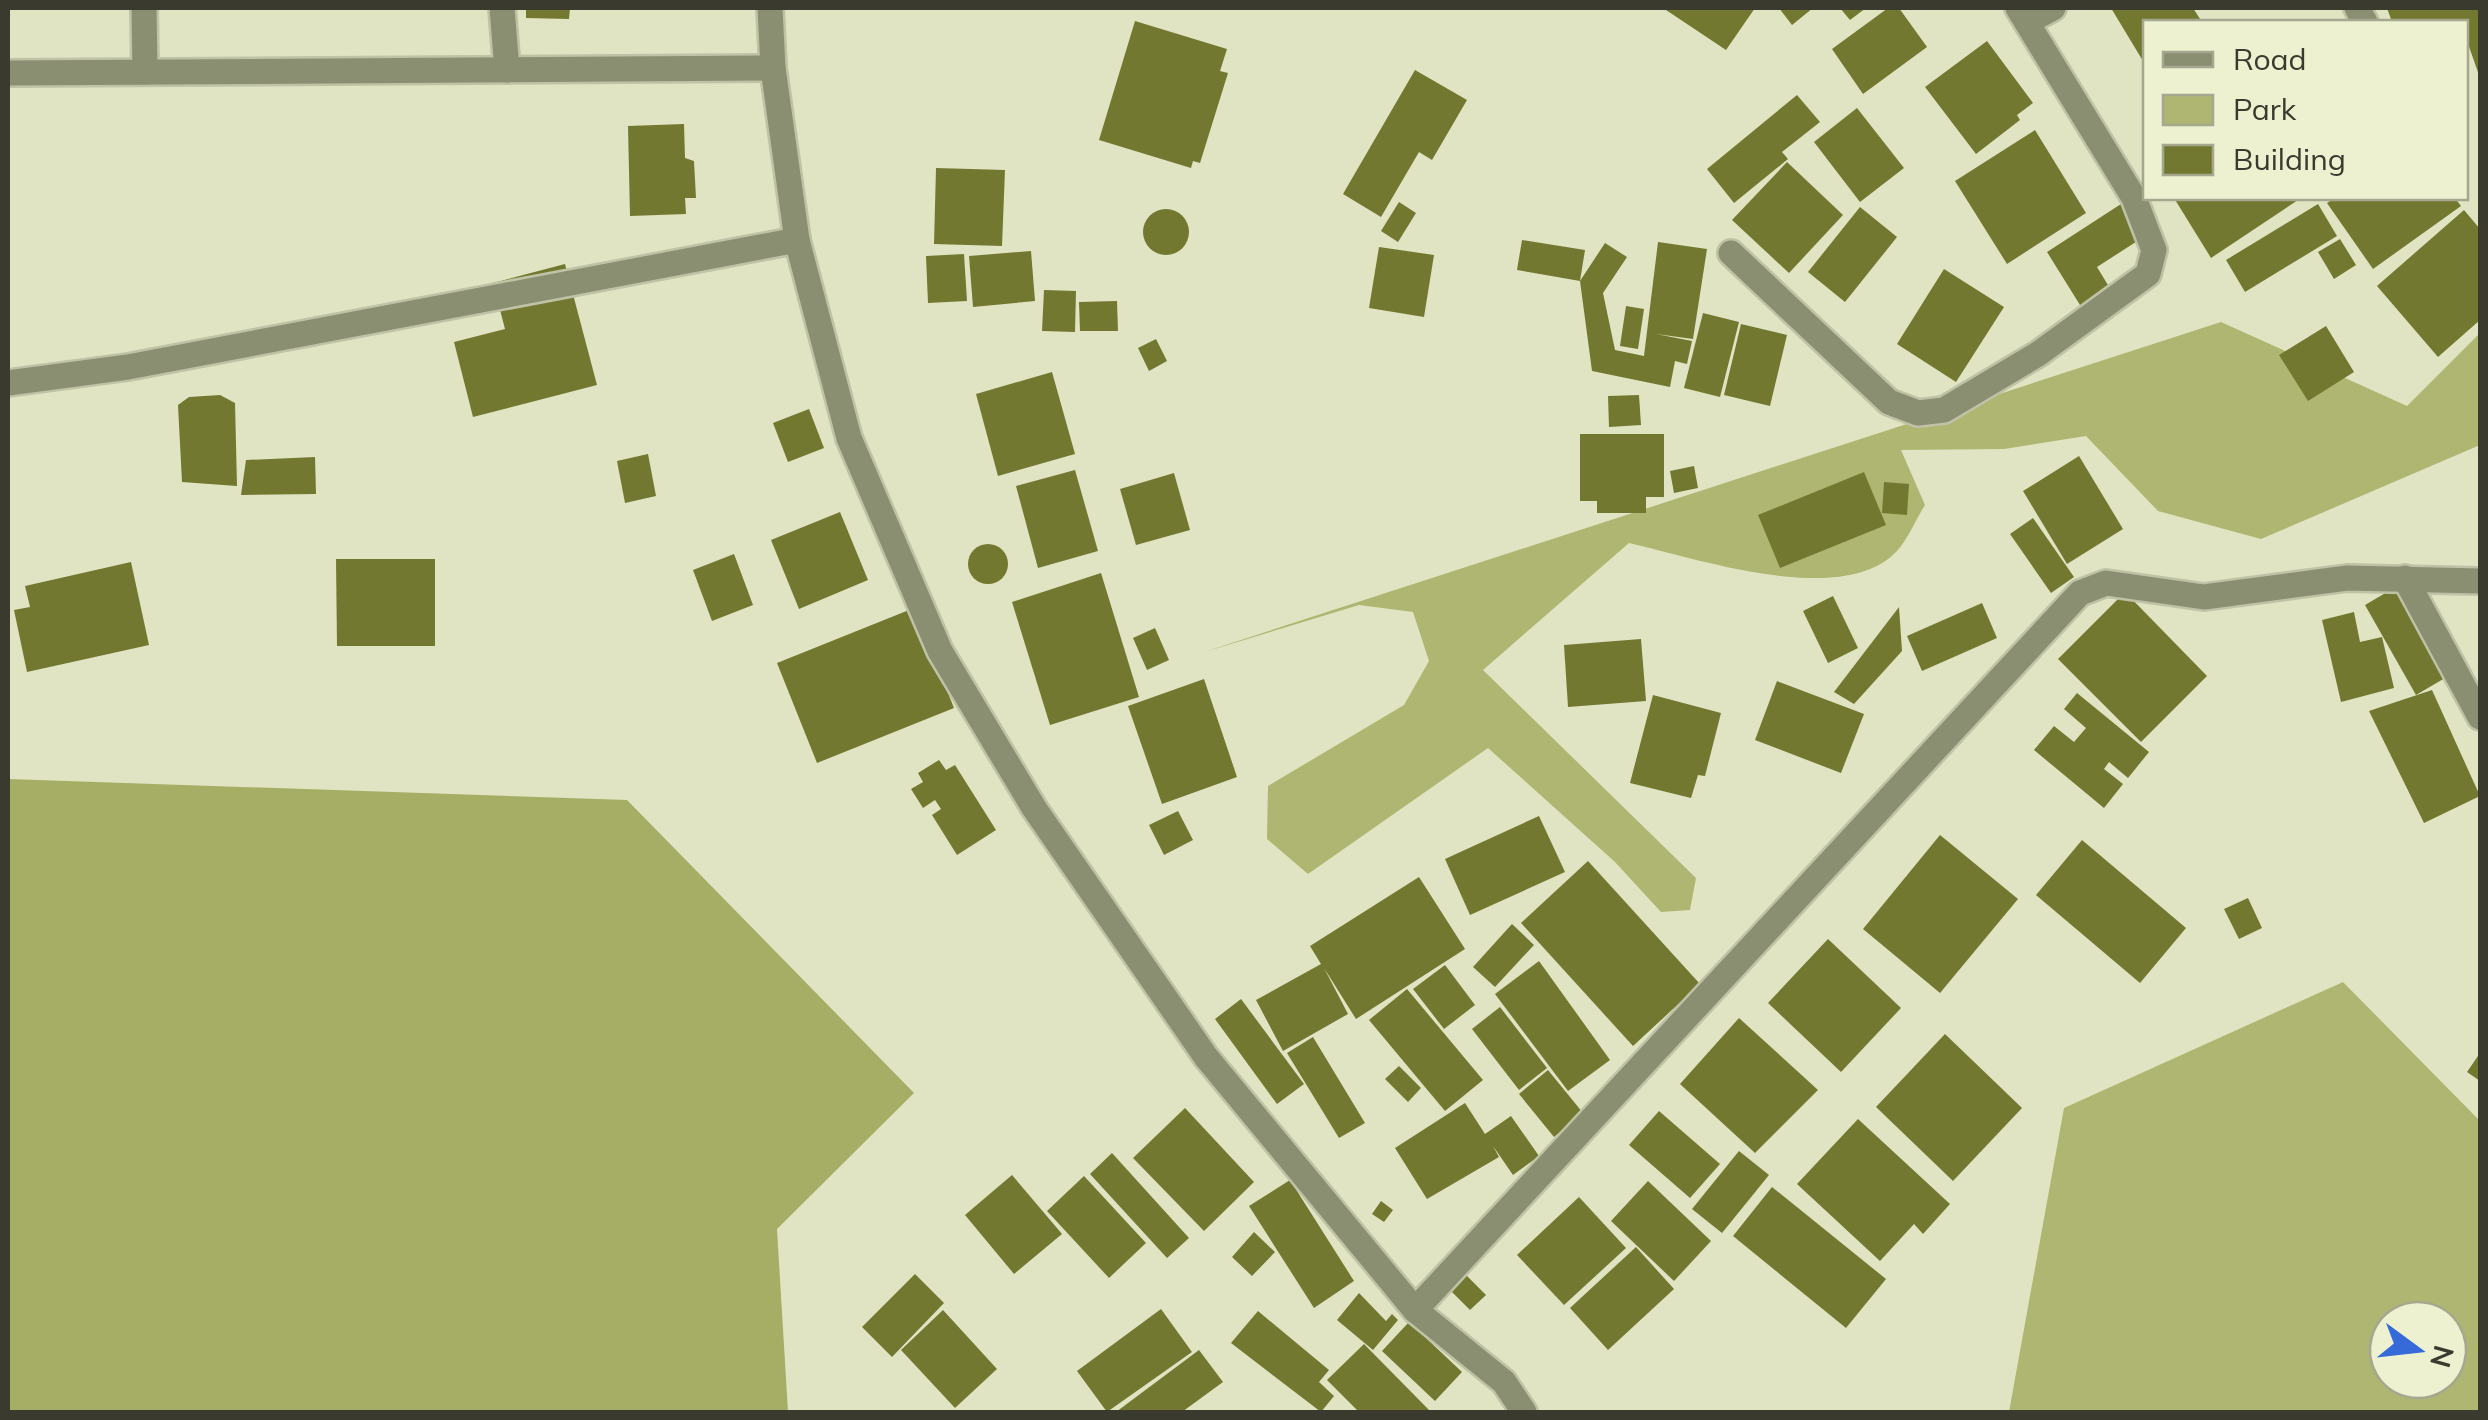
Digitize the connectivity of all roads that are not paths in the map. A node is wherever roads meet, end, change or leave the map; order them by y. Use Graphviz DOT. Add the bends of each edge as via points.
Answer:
graph roads {
  1 [pos="144,8"];
  2 [pos="502,8"];
  3 [pos="770,8"];
  4 [pos="2053,8"];
  5 [pos="2022,15"];
  6 [pos="773,68"];
  7 [pos="507,70"];
  8 [pos="145,72"];
  9 [pos="8,73"];
  10 [pos="797,240"];
  11 [pos="1731,253"];
  12 [pos="8,383"];
  13 [pos="2405,578"];
  14 [pos="2480,582"];
  15 [pos="2480,716"];
  16 [pos="1415,1310"];
  17 [pos="1524,1412"];
  1 -- 8 [label="street"];
  2 -- 7 [label="street"];
  3 -- 6 [label="street"];
  4 -- 5 [label="street"];
  5 -- 11 [label="street" via="2134,198 2154,250 2148,274 2038,354 1944,410 1918,413 1889,402"];
  6 -- 7 [label="street"];
  6 -- 10 [label="street"];
  7 -- 8 [label="street"];
  8 -- 9 [label="street"];
  10 -- 12 [label="street" via="128,368"];
  10 -- 16 [label="street" via="849,438 940,651 1034,808 1206,1058"];
  13 -- 14 [label="street"];
  13 -- 15 [label="street"];
  13 -- 16 [label="street" via="2308,582 2204,597 2118,583 2080,593"];
  16 -- 17 [label="street" via="1504,1382"];
}
